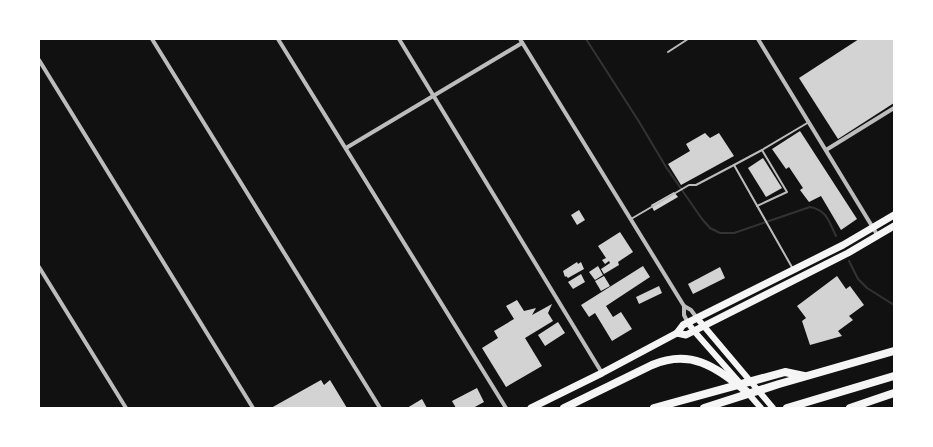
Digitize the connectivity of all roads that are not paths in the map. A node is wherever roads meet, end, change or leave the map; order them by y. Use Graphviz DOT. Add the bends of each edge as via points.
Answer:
graph roads {
  1 [pos="152,39"];
  2 [pos="278,39"];
  3 [pos="399,39"];
  4 [pos="688,39"];
  5 [pos="758,39"];
  6 [pos="521,41"];
  7 [pos="668,52"];
  8 [pos="39,60"];
  9 [pos="434,96"];
  10 [pos="894,108"];
  11 [pos="809,122"];
  12 [pos="346,148"];
  13 [pos="762,150"];
  14 [pos="826,150"];
  15 [pos="734,165"];
  16 [pos="757,206"];
  17 [pos="894,215"];
  18 [pos="631,220"];
  19 [pos="894,226"];
  20 [pos="873,227"];
  21 [pos="878,236"];
  22 [pos="39,267"];
  23 [pos="794,270"];
  24 [pos="684,306"];
  25 [pos="697,318"];
  26 [pos="688,323"];
  27 [pos="704,326"];
  28 [pos="694,331"];
  29 [pos="676,333"];
  30 [pos="894,351"];
  31 [pos="602,373"];
  32 [pos="805,376"];
  33 [pos="894,376"];
  34 [pos="746,391"];
  35 [pos="894,394"];
  36 [pos="791,407"];
  37 [pos="126,408"];
  38 [pos="254,408"];
  39 [pos="380,408"];
  40 [pos="506,408"];
  41 [pos="531,408"];
  42 [pos="564,408"];
  43 [pos="654,408"];
  44 [pos="704,408"];
  45 [pos="761,408"];
  46 [pos="773,408"];
  47 [pos="850,408"];
  1 -- 39 [label="street"];
  2 -- 12 [label="street"];
  3 -- 9 [label="street"];
  4 -- 7 [label="lane"];
  5 -- 11 [label="street"];
  6 -- 9 [label="street"];
  6 -- 18 [label="street"];
  8 -- 38 [label="street"];
  9 -- 12 [label="street"];
  9 -- 31 [label="street"];
  10 -- 14 [label="street"];
  11 -- 13 [label="lane"];
  11 -- 14 [label="street"];
  12 -- 40 [label="street"];
  13 -- 15 [label="lane"];
  13 -- 16 [label="lane" via="787,192"];
  14 -- 20 [label="street"];
  15 -- 16 [label="lane"];
  15 -- 18 [label="lane" via="696,185 689,185"];
  16 -- 23 [label="lane"];
  17 -- 20 [label="highway"];
  18 -- 24 [label="street"];
  19 -- 21 [label="highway"];
  20 -- 21 [label="street"];
  20 -- 23 [label="highway"];
  21 -- 27 [label="highway"];
  22 -- 37 [label="street"];
  23 -- 25 [label="highway"];
  24 -- 25 [label="street"];
  24 -- 26 [label="street" via="684,315"];
  25 -- 26 [label="highway"];
  25 -- 27 [label="main road"];
  26 -- 28 [label="main road"];
  26 -- 29 [label="highway"];
  27 -- 28 [label="highway"];
  27 -- 46 [label="main road"];
  28 -- 29 [label="highway" via="686,335"];
  28 -- 34 [label="main road"];
  29 -- 31 [label="highway"];
  30 -- 32 [label="highway"];
  31 -- 41 [label="highway"];
  32 -- 43 [label="highway" via="785,372"];
  32 -- 44 [label="highway"];
  33 -- 36 [label="highway"];
  34 -- 42 [label="highway" via="707,364 693,359 677,358 652,365"];
  34 -- 45 [label="main road"];
  35 -- 47 [label="highway"];
}
